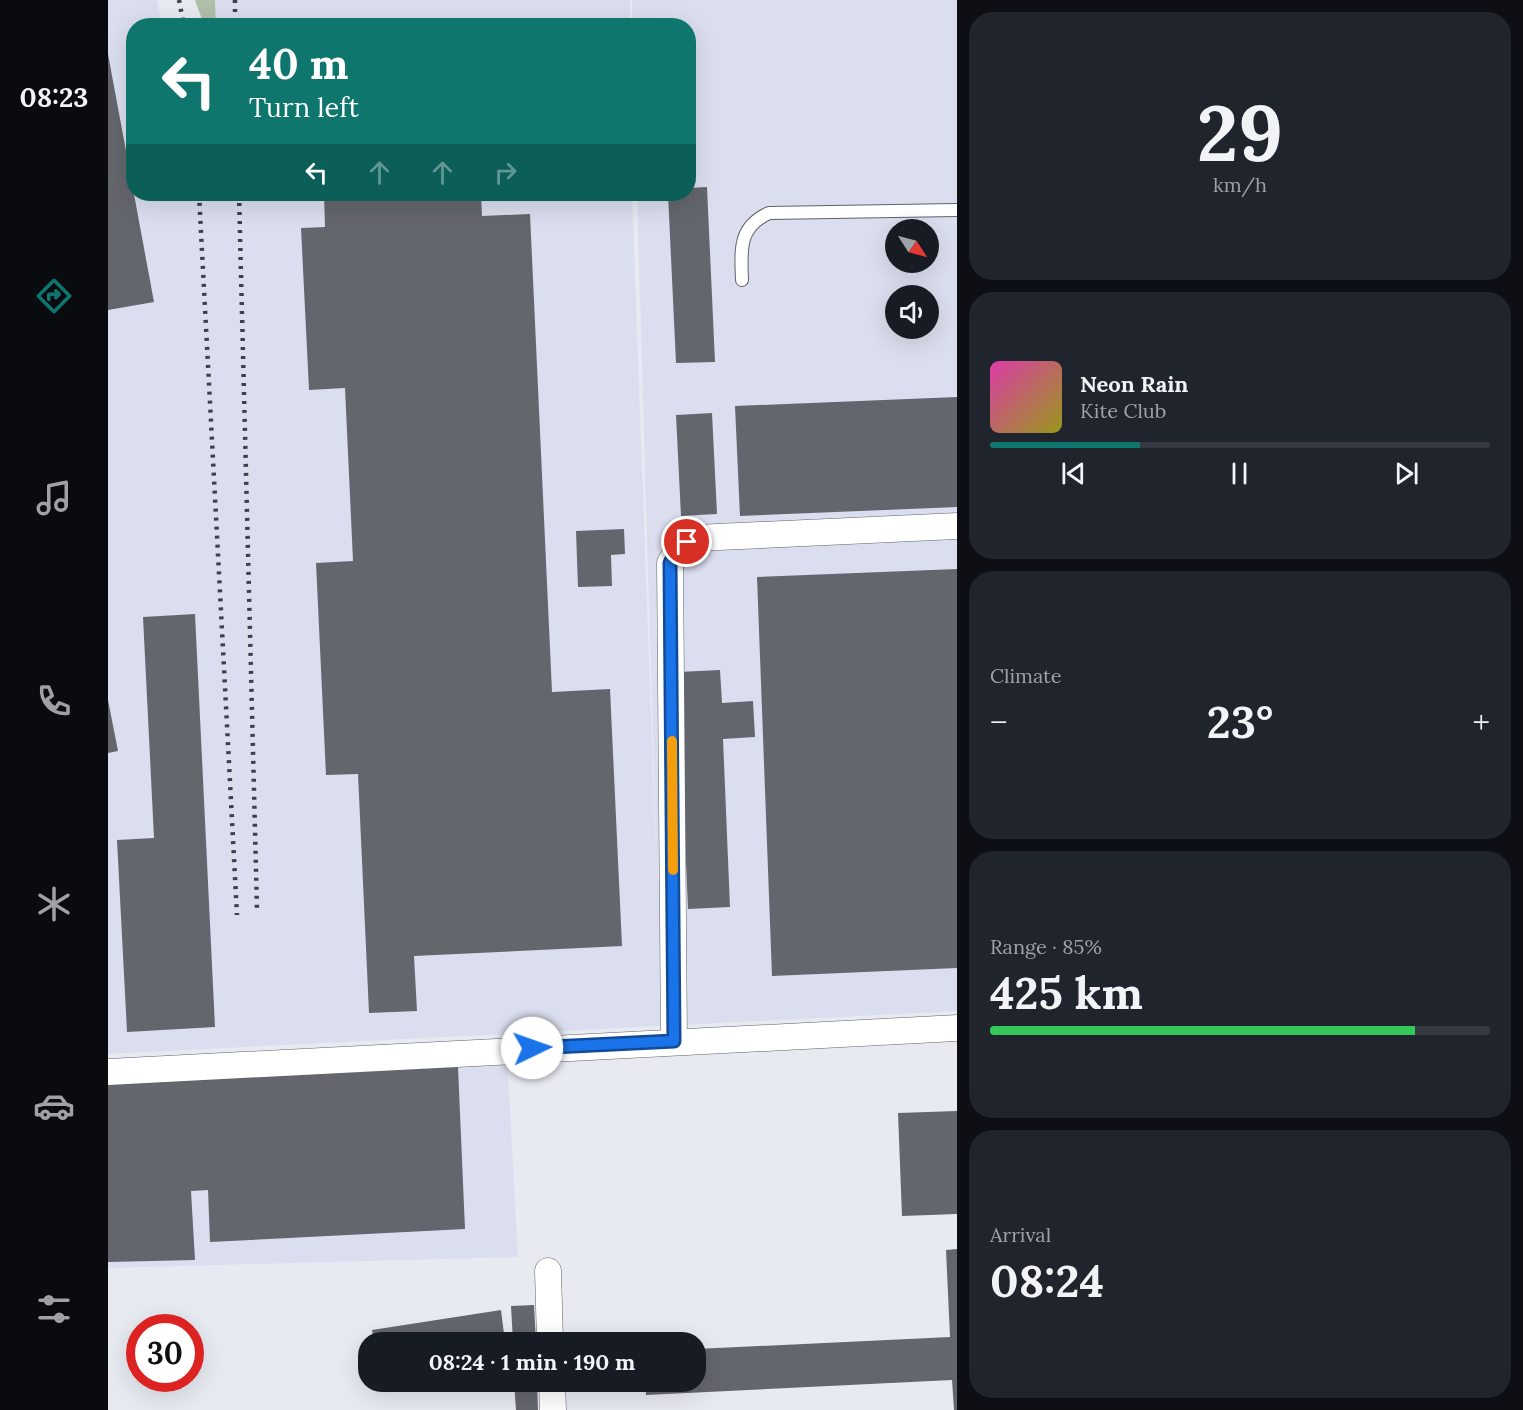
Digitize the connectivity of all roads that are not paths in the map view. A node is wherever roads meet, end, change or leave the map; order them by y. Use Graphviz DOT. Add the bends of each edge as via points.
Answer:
graph roads {
  1 [pos="957,210"];
  2 [pos="742,280"];
  3 [pos="957,526"];
  4 [pos="957,1028"];
  5 [pos="674,1041"];
  6 [pos="108,1072"];
  7 [pos="548,1271"];
  8 [pos="550,1332"];
  9 [pos="552,1392"];
  10 [pos="553,1410"];
  1 -- 2 [label="lane" via="770,213 751,224 741,242"];
  3 -- 5 [label="street" via="696,538 674,555 670,563"];
  4 -- 5 [label="street"];
  5 -- 6 [label="street"];
  7 -- 8 [label="street"];
  9 -- 10 [label="street"];
}
